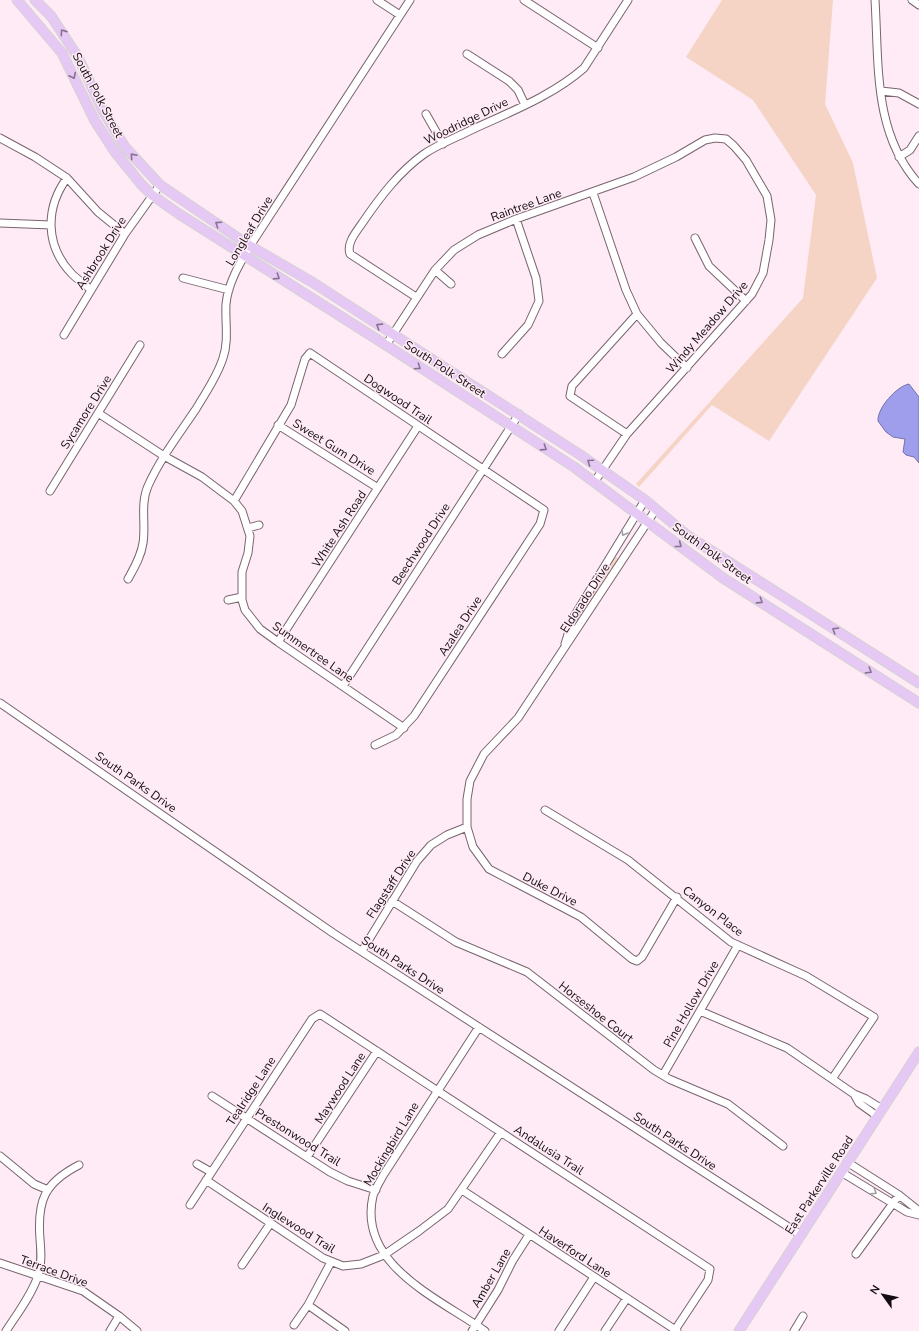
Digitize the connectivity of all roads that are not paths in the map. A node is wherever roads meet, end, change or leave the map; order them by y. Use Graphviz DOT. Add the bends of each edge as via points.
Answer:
graph roads {
  1 [pos="17,0"];
  2 [pos="35,0"];
  3 [pos="377,0"];
  4 [pos="410,0"];
  5 [pos="524,0"];
  6 [pos="628,0"];
  7 [pos="875,0"];
  8 [pos="912,0"];
  9 [pos="919,5"];
  10 [pos="400,15"];
  11 [pos="598,48"];
  12 [pos="467,54"];
  13 [pos="881,91"];
  14 [pos="919,104"];
  15 [pos="525,105"];
  16 [pos="426,114"];
  17 [pos="919,136"];
  18 [pos="0,138"];
  19 [pos="715,138"];
  20 [pos="443,144"];
  21 [pos="899,157"];
  22 [pos="67,178"];
  23 [pos="919,184"];
  24 [pos="160,185"];
  25 [pos="593,193"];
  26 [pos="152,195"];
  27 [pos="516,219"];
  28 [pos="0,223"];
  29 [pos="51,225"];
  30 [pos="125,234"];
  31 [pos="695,238"];
  32 [pos="250,246"];
  33 [pos="244,256"];
  34 [pos="435,270"];
  35 [pos="183,278"];
  36 [pos="451,284"];
  37 [pos="91,290"];
  38 [pos="229,290"];
  39 [pos="416,297"];
  40 [pos="746,301"];
  41 [pos="637,314"];
  42 [pos="392,334"];
  43 [pos="64,335"];
  44 [pos="140,345"];
  45 [pos="386,345"];
  46 [pos="502,354"];
  47 [pos="687,368"];
  48 [pos="98,413"];
  49 [pos="519,414"];
  50 [pos="278,425"];
  51 [pos="418,426"];
  52 [pos="511,426"];
  53 [pos="627,434"];
  54 [pos="164,456"];
  55 [pos="482,468"];
  56 [pos="603,470"];
  57 [pos="595,481"];
  58 [pos="378,488"];
  59 [pos="50,491"];
  60 [pos="645,500"];
  61 [pos="234,501"];
  62 [pos="540,506"];
  63 [pos="656,509"];
  64 [pos="636,513"];
  65 [pos="648,522"];
  66 [pos="259,525"];
  67 [pos="248,528"];
  68 [pos="614,549"];
  69 [pos="626,556"];
  70 [pos="128,579"];
  71 [pos="242,597"];
  72 [pos="228,600"];
  73 [pos="278,642"];
  74 [pos="563,651"];
  75 [pos="919,683"];
  76 [pos="343,686"];
  77 [pos="0,703"];
  78 [pos="919,703"];
  79 [pos="404,728"];
  80 [pos="375,745"];
  81 [pos="545,810"];
  82 [pos="467,827"];
  83 [pos="677,897"];
  84 [pos="392,901"];
  85 [pos="738,945"];
  86 [pos="362,951"];
  87 [pos="700,1011"];
  88 [pos="316,1015"];
  89 [pos="479,1027"];
  90 [pos="377,1051"];
  91 [pos="919,1052"];
  92 [pos="663,1075"];
  93 [pos="832,1079"];
  94 [pos="437,1090"];
  95 [pos="212,1096"];
  96 [pos="880,1112"];
  97 [pos="247,1118"];
  98 [pos="501,1132"];
  99 [pos="783,1146"];
  100 [pos="0,1156"];
  101 [pos="307,1157"];
  102 [pos="847,1162"];
  103 [pos="197,1164"];
  104 [pos="79,1165"];
  105 [pos="212,1172"];
  106 [pos="841,1172"];
  107 [pos="206,1180"];
  108 [pos="48,1190"];
  109 [pos="376,1190"];
  110 [pos="462,1190"];
  111 [pos="899,1194"];
  112 [pos="892,1204"];
  113 [pos="190,1205"];
  114 [pos="919,1211"];
  115 [pos="919,1215"];
  116 [pos="270,1224"];
  117 [pos="529,1235"];
  118 [pos="801,1235"];
  119 [pos="856,1254"];
  120 [pos="384,1255"];
  121 [pos="331,1262"];
  122 [pos="0,1264"];
  123 [pos="242,1265"];
  124 [pos="38,1275"];
  125 [pos="594,1277"];
  126 [pos="627,1298"];
  127 [pos="308,1305"];
  128 [pos="119,1316"];
  129 [pos="803,1316"];
  130 [pos="476,1324"];
  131 [pos="294,1325"];
  132 [pos="676,1330"];
  133 [pos="742,1330"];
  134 [pos="6,1331"];
  135 [pos="110,1331"];
  136 [pos="137,1331"];
  137 [pos="344,1331"];
  138 [pos="472,1331"];
  139 [pos="485,1331"];
  140 [pos="559,1331"];
  141 [pos="605,1331"];
  142 [pos="794,1331"];
  1 -- 26 [label="main road, South Polk Street, one-way" via="62,54 95,121 129,170"];
  24 -- 2 [label="main road, South Polk Street, one-way" via="125,147 107,117 72,45 51,16"];
  3 -- 10 [label="street"];
  4 -- 10 [label="street, Longleaf Drive"];
  5 -- 11 [label="street"];
  6 -- 11 [label="street, Woodridge Drive"];
  7 -- 13 [label="street"];
  8 -- 9 [label="street"];
  10 -- 32 [label="street, Longleaf Drive"];
  11 -- 15 [label="street, Woodridge Drive" via="575,76"];
  12 -- 15 [label="street" via="509,81 518,90"];
  13 -- 14 [label="street" via="899,93"];
  13 -- 21 [label="street" via="885,122"];
  15 -- 20 [label="street, Woodridge Drive"];
  16 -- 20 [label="street"];
  17 -- 21 [label="street" via="910,150"];
  18 -- 22 [label="street"];
  19 -- 25 [label="street, Raintree Lane" via="705,140 634,177"];
  19 -- 40 [label="street, Windy Meadow Drive" via="726,139 746,160 767,196 770,210 769,240 763,273 756,290"];
  20 -- 39 [label="street, Woodridge Drive" via="423,154 396,179 379,199 349,244 350,254"];
  21 -- 23 [label="street"];
  22 -- 29 [label="street" via="53,202"];
  22 -- 30 [label="street" via="98,212"];
  24 -- 26 [label="street, Ashbrook Drive"];
  32 -- 24 [label="main road, South Polk Street, one-way"];
  25 -- 27 [label="street, Raintree Lane"];
  25 -- 41 [label="street" via="626,290"];
  26 -- 30 [label="street, Ashbrook Drive"];
  26 -- 33 [label="main road, South Polk Street"];
  27 -- 34 [label="street, Raintree Lane" via="478,235 454,250"];
  27 -- 46 [label="street" via="536,278 538,301 528,325"];
  28 -- 29 [label="street"];
  29 -- 37 [label="street" via="51,237 59,256 72,274"];
  30 -- 37 [label="street, Ashbrook Drive"];
  31 -- 40 [label="street" via="709,266"];
  32 -- 33 [label="street, Longleaf Drive"];
  42 -- 32 [label="main road, South Polk Street, one-way" via="312,282"];
  33 -- 38 [label="street, Longleaf Drive"];
  33 -- 45 [label="main road, South Polk Street, one-way"];
  34 -- 36 [label="street"];
  34 -- 39 [label="street, Raintree Lane"];
  35 -- 38 [label="street"];
  37 -- 43 [label="street, Ashbrook Drive"];
  38 -- 54 [label="street, Longleaf Drive" via="226,304 227,343 216,378"];
  39 -- 42 [label="street, Raintree Lane"];
  40 -- 47 [label="street, Windy Meadow Drive"];
  41 -- 47 [label="street" via="661,343"];
  41 -- 53 [label="street" via="569,392 570,396"];
  42 -- 45 [label="street, Raintree Lane"];
  42 -- 49 [label="main road, South Polk Street"];
  44 -- 48 [label="street, Sycamore Drive"];
  45 -- 52 [label="main road, South Polk Street, one-way"];
  47 -- 53 [label="street, Windy Meadow Drive"];
  48 -- 54 [label="street, Summertree Lane"];
  48 -- 59 [label="street, Sycamore Drive"];
  49 -- 52 [label="street, Beechwood Drive"];
  56 -- 49 [label="main road, South Polk Street, one-way"];
  50 -- 51 [label="street, Dogwood Trail" via="291,405 305,359 310,353"];
  50 -- 58 [label="street, Sweet Gum Drive"];
  50 -- 61 [label="street"];
  51 -- 55 [label="street, Dogwood Trail"];
  51 -- 58 [label="street, White Ash Road"];
  52 -- 55 [label="street, Beechwood Drive"];
  52 -- 57 [label="main road, South Polk Street, one-way"];
  53 -- 56 [label="street, Windy Meadow Drive"];
  54 -- 61 [label="street, Summertree Lane" via="202,477"];
  54 -- 70 [label="street, Longleaf Drive" via="145,494 143,542 139,560"];
  55 -- 62 [label="street, Dogwood Trail"];
  55 -- 76 [label="street, Beechwood Drive"];
  56 -- 57 [label="street, Windy Meadow Drive"];
  56 -- 60 [label="main road, South Polk Street"];
  57 -- 64 [label="main road, South Polk Street"];
  58 -- 73 [label="street, White Ash Road"];
  60 -- 63 [label="main road, South Polk Street"];
  60 -- 64 [label="street, Eldorado Drive"];
  61 -- 67 [label="street, Summertree Lane" via="242,511"];
  62 -- 79 [label="street, Azalea Drive" via="544,510 540,524"];
  63 -- 65 [label="street, Eldorado Drive"];
  75 -- 63 [label="main road, South Polk Street, one-way" via="688,536"];
  64 -- 65 [label="main road, South Polk Street"];
  64 -- 68 [label="street, Eldorado Drive, one-way"];
  65 -- 69 [label="street, Eldorado Drive"];
  65 -- 78 [label="main road, South Polk Street, one-way" via="723,578"];
  66 -- 67 [label="street"];
  67 -- 71 [label="street, Summertree Lane" via="250,536 242,572"];
  68 -- 69 [label="street, Eldorado Drive"];
  68 -- 74 [label="street, Eldorado Drive" via="573,618"];
  69 -- 74 [label="street, Eldorado Drive"];
  71 -- 72 [label="street"];
  71 -- 73 [label="street, Summertree Lane" via="245,610 260,629"];
  73 -- 76 [label="street, Summertree Lane"];
  74 -- 82 [label="street, Eldorado Drive" via="518,718 477,765 470,781 467,799"];
  76 -- 79 [label="street, Summertree Lane"];
  77 -- 86 [label="street, South Parks Drive"];
  79 -- 80 [label="street, Azalea Drive"];
  81 -- 83 [label="street, Canyon Place" via="628,860"];
  82 -- 83 [label="street, Duke Drive" via="473,847 489,869 581,917 637,961 642,957"];
  82 -- 84 [label="street, Flagstaff Drive" via="431,845 417,860"];
  83 -- 85 [label="street, Canyon Place"];
  84 -- 86 [label="street, Flagstaff Drive"];
  84 -- 92 [label="street, Horseshoe Court" via="456,942 527,972"];
  85 -- 87 [label="street, Pine Hollow Drive"];
  85 -- 93 [label="street, Canyon Place" via="806,976 874,1017"];
  86 -- 89 [label="street, South Parks Drive"];
  87 -- 92 [label="street, Pine Hollow Drive"];
  87 -- 93 [label="street" via="787,1048"];
  88 -- 90 [label="street, Andalusia Trail" via="323,1016"];
  88 -- 97 [label="street, Tealridge Lane"];
  89 -- 94 [label="street, Mockingbird Lane"];
  89 -- 118 [label="street, South Parks Drive"];
  90 -- 94 [label="street, Andalusia Trail"];
  90 -- 101 [label="street, Maywood Lane"];
  91 -- 96 [label="main road, East Parkerville Road"];
  92 -- 99 [label="street, Horseshoe Court" via="728,1104"];
  93 -- 96 [label="street" via="854,1094 859,1103"];
  94 -- 98 [label="street, Andalusia Trail"];
  94 -- 109 [label="street, Mockingbird Lane" via="398,1150"];
  95 -- 97 [label="street, Prestonwood Trail"];
  96 -- 102 [label="main road, East Parkerville Road"];
  97 -- 101 [label="street, Prestonwood Trail"];
  97 -- 105 [label="street, Tealridge Lane"];
  98 -- 110 [label="street, Inglewood Trail"];
  98 -- 132 [label="street, Andalusia Trail" via="710,1269 708,1280"];
  100 -- 108 [label="street" via="34,1184"];
  101 -- 109 [label="street, Prestonwood Trail" via="348,1181"];
  102 -- 106 [label="main road, East Parkerville Road"];
  102 -- 111 [label="street"];
  103 -- 105 [label="street"];
  104 -- 108 [label="street" via="66,1172"];
  105 -- 107 [label="street, Tealridge Lane"];
  106 -- 112 [label="street, one-way"];
  106 -- 118 [label="main road, East Parkerville Road"];
  107 -- 113 [label="street, Tealridge Lane"];
  107 -- 116 [label="street, Inglewood Trail"];
  108 -- 124 [label="street" via="40,1207 41,1258"];
  109 -- 120 [label="street, Mockingbird Lane" via="371,1216"];
  110 -- 117 [label="street, Haverford Lane"];
  110 -- 120 [label="street, Inglewood Trail" via="448,1209"];
  111 -- 112 [label="street"];
  111 -- 114 [label="street"];
  112 -- 115 [label="street"];
  112 -- 119 [label="street"];
  116 -- 121 [label="street, Inglewood Trail"];
  116 -- 123 [label="street"];
  117 -- 125 [label="street, Haverford Lane"];
  117 -- 130 [label="street, Amber Lane"];
  118 -- 133 [label="main road, East Parkerville Road"];
  120 -- 121 [label="street, Inglewood Trail" via="361,1264 343,1266"];
  120 -- 130 [label="street, Mockingbird Lane" via="407,1278"];
  121 -- 127 [label="street"];
  122 -- 124 [label="street, Terrace Drive"];
  124 -- 128 [label="street, Terrace Drive" via="83,1292"];
  124 -- 134 [label="street" via="26,1301"];
  125 -- 126 [label="street, Haverford Lane"];
  125 -- 140 [label="street"];
  126 -- 132 [label="street, Haverford Lane"];
  126 -- 141 [label="street"];
  127 -- 131 [label="street"];
  127 -- 137 [label="street"];
  128 -- 135 [label="street"];
  128 -- 136 [label="street, Terrace Drive"];
  129 -- 142 [label="street"];
  130 -- 138 [label="street, Amber Lane"];
  130 -- 139 [label="street, Mockingbird Lane"];
}
